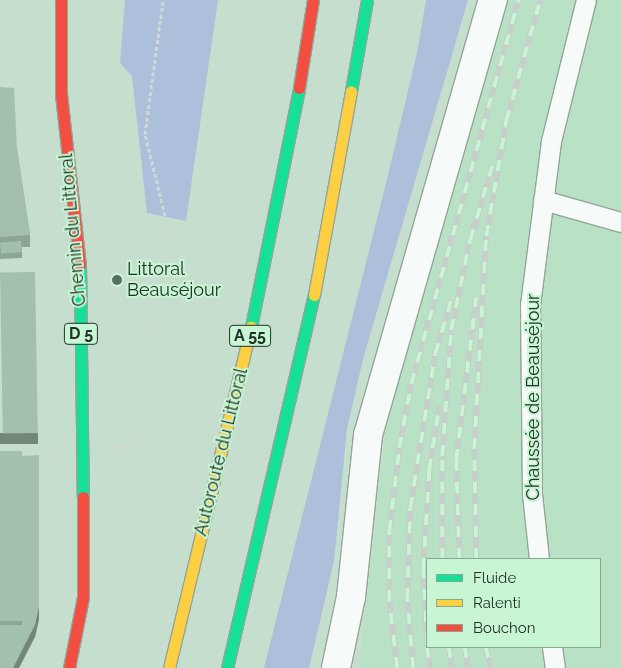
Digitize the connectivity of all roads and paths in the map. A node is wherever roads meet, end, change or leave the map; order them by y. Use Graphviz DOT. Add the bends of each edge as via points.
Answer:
graph roads {
  1 [pos="61,0"];
  2 [pos="163,0"];
  3 [pos="313,0"];
  4 [pos="367,0"];
  5 [pos="378,0"];
  6 [pos="493,0"];
  7 [pos="586,0"];
  8 [pos="364,29"];
  9 [pos="543,200"];
  10 [pos="621,222"];
  11 [pos="83,451"];
  12 [pos="32,460"];
  13 [pos="539,558"];
  14 [pos="552,648"];
  15 [pos="69,668"];
  16 [pos="169,668"];
  17 [pos="227,668"];
  18 [pos="336,668"];
  19 [pos="556,668"];
  1 -- 11 [label="main road, Chemin du Littoral / D 5" via="61,94 80,269"];
  2 -- 11 [label="path" via="145,134 168,228 132,446"];
  3 -- 16 [label="main road, Autoroute du Littoral / A 55" via="291,142 252,323"];
  4 -- 8 [label="main road"];
  5 -- 8 [label="main road"];
  6 -- 18 [label="street" via="368,435 351,597"];
  7 -- 9 [label="lane, Chaussée de Beauséjour" via="551,142"];
  8 -- 17 [label="main road" via="320,269"];
  9 -- 10 [label="lane"];
  9 -- 13 [label="lane, Chaussée de Beauséjour" via="530,305 532,494"];
  11 -- 12 [label="path"];
  11 -- 15 [label="main road, Chemin du Littoral / D 5" via="83,597"];
  14 -- 19 [label="lane"];
}
